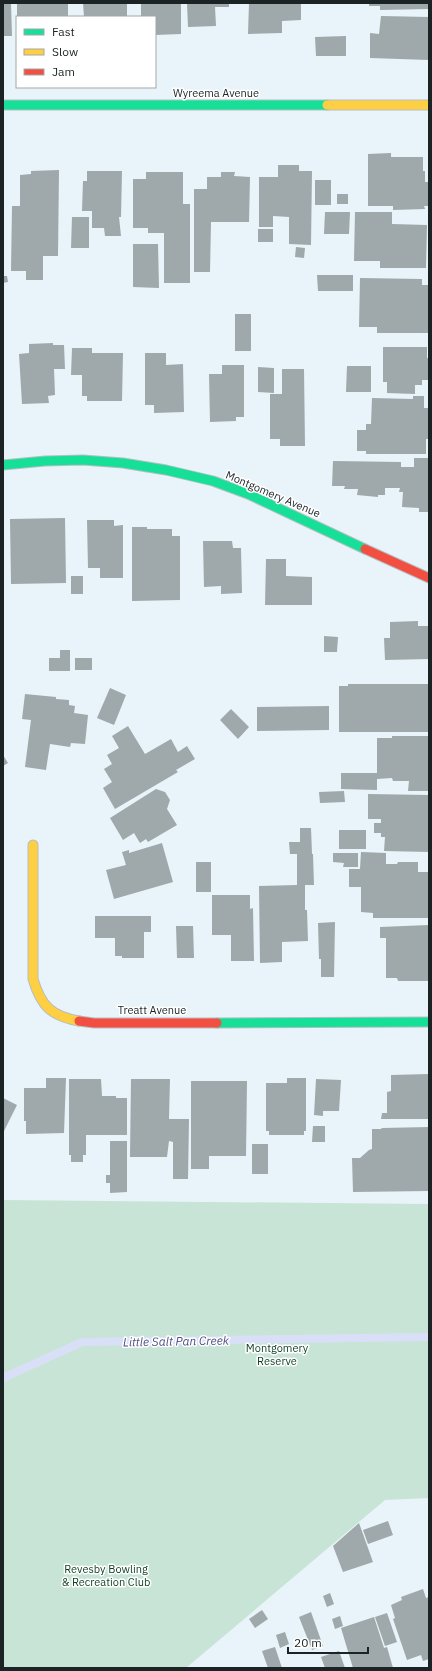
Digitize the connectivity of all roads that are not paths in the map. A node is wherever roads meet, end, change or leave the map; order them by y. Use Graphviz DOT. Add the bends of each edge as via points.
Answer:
graph roads {
  1 [pos="429,104"];
  2 [pos="3,105"];
  3 [pos="3,465"];
  4 [pos="429,578"];
  5 [pos="33,845"];
  6 [pos="429,1022"];
  1 -- 2 [label="street, Wyreema Avenue"];
  3 -- 4 [label="street, Montgomery Avenue" via="45,460 123,463 213,481 255,497"];
  5 -- 6 [label="street, Treatt Avenue" via="33,979 41,1002 50,1012 61,1018 94,1022"];
}
